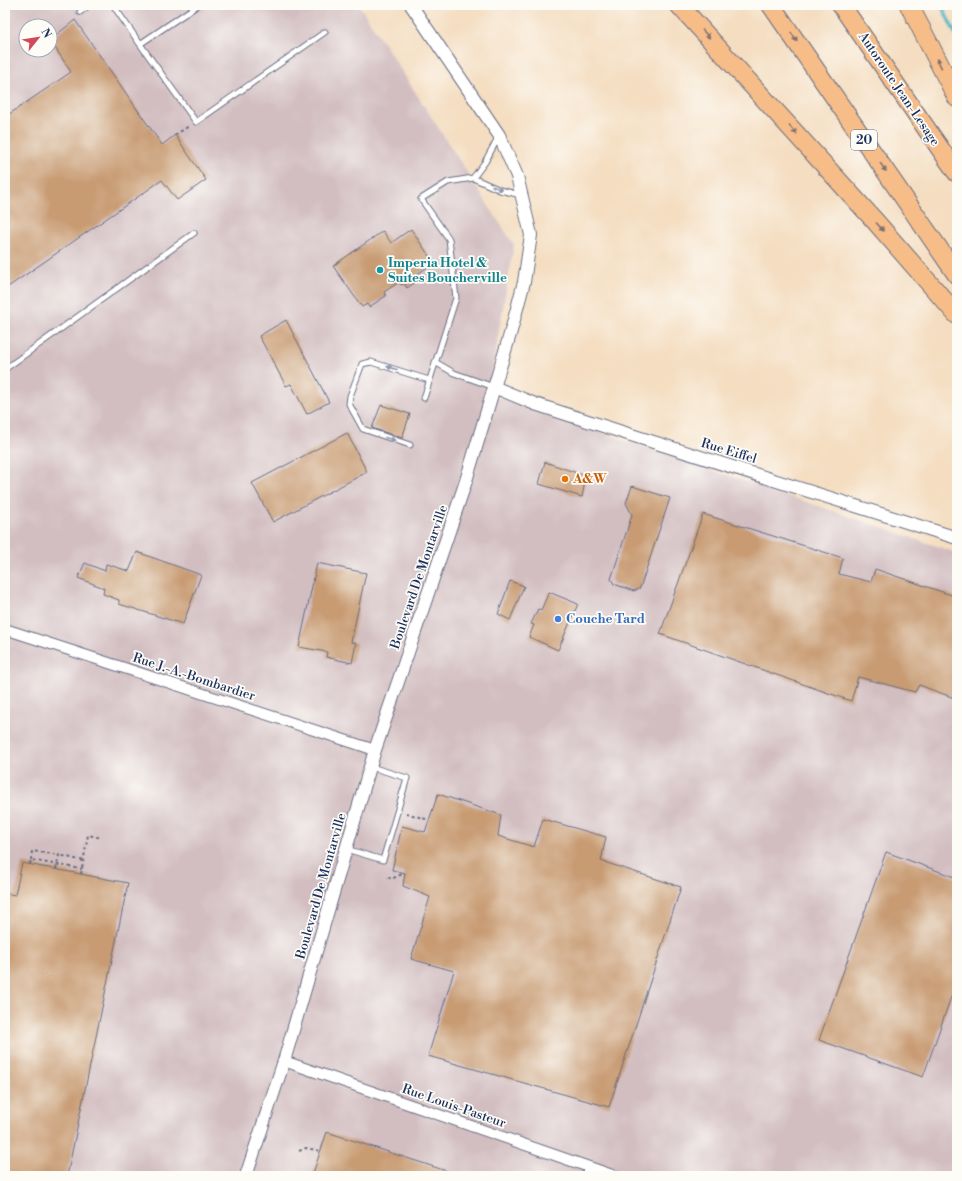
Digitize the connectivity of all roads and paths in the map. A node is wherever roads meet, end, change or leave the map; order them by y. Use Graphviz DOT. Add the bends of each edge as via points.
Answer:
graph roads {
  1 [pos="90,5"];
  2 [pos="113,5"];
  3 [pos="198,5"];
  4 [pos="411,5"];
  5 [pos="680,5"];
  6 [pos="772,5"];
  7 [pos="841,5"];
  8 [pos="909,5"];
  9 [pos="80,12"];
  10 [pos="325,32"];
  11 [pos="140,44"];
  12 [pos="957,98"];
  13 [pos="196,122"];
  14 [pos="175,135"];
  15 [pos="499,135"];
  16 [pos="957,174"];
  17 [pos="473,178"];
  18 [pos="522,196"];
  19 [pos="194,233"];
  20 [pos="957,275"];
  21 [pos="957,315"];
  22 [pos="435,362"];
  23 [pos="5,369"];
  24 [pos="429,380"];
  25 [pos="494,387"];
  26 [pos="424,398"];
  27 [pos="410,445"];
  28 [pos="957,538"];
  29 [pos="5,629"];
  30 [pos="375,750"];
  31 [pos="370,767"];
  32 [pos="398,810"];
  33 [pos="429,820"];
  34 [pos="102,838"];
  35 [pos="346,849"];
  36 [pos="59,855"];
  37 [pos="31,860"];
  38 [pos="84,861"];
  39 [pos="30,864"];
  40 [pos="57,865"];
  41 [pos="56,869"];
  42 [pos="82,869"];
  43 [pos="405,873"];
  44 [pos="81,874"];
  45 [pos="388,877"];
  46 [pos="284,1061"];
  47 [pos="299,1151"];
  48 [pos="320,1151"];
  49 [pos="585,1171"];
  50 [pos="246,1176"];
  51 [pos="615,1176"];
  1 -- 9 [label="lane"];
  2 -- 11 [label="lane"];
  3 -- 11 [label="lane"];
  4 -- 15 [label="street, Boulevard De Montarville"];
  5 -- 21 [label="highway, one-way"];
  6 -- 20 [label="highway, 20, one-way"];
  7 -- 16 [label="highway, Autoroute Jean-Lesage"];
  12 -- 8 [label="highway, one-way"];
  10 -- 13 [label="lane"];
  11 -- 13 [label="lane"];
  13 -- 14 [label="path"];
  15 -- 17 [label="lane"];
  15 -- 18 [label="street, Boulevard De Montarville" via="517,176"];
  17 -- 18 [label="lane, one-way"];
  17 -- 22 [label="lane" via="448,182 421,199 449,239 456,298"];
  18 -- 25 [label="street, Boulevard De Montarville" via="531,235 524,282"];
  19 -- 23 [label="lane"];
  22 -- 24 [label="lane"];
  22 -- 25 [label="lane"];
  24 -- 26 [label="lane"];
  24 -- 27 [label="lane, one-way" via="366,362 362,364 350,396 349,404 364,428"];
  25 -- 28 [label="street, Rue Eiffel" via="535,404"];
  25 -- 30 [label="street, Boulevard De Montarville" via="465,484"];
  29 -- 30 [label="street, Rue J.-A.-Bombardier"];
  30 -- 31 [label="street, Boulevard De Montarville"];
  31 -- 32 [label="lane" via="407,778"];
  31 -- 35 [label="street, Boulevard De Montarville"];
  32 -- 33 [label="path"];
  32 -- 35 [label="lane" via="383,860"];
  34 -- 38 [label="path" via="88,835"];
  35 -- 46 [label="street, Boulevard De Montarville"];
  36 -- 37 [label="path" via="32,851"];
  36 -- 38 [label="path"];
  36 -- 40 [label="path"];
  37 -- 39 [label="path"];
  37 -- 40 [label="path"];
  38 -- 42 [label="path"];
  40 -- 41 [label="path"];
  40 -- 42 [label="path"];
  42 -- 44 [label="path"];
  43 -- 45 [label="path" via="392,879"];
  46 -- 49 [label="street, Rue Louis-Pasteur"];
  46 -- 50 [label="street, Boulevard De Montarville"];
  47 -- 48 [label="path" via="306,1148"];
  49 -- 51 [label="street, Rue Louis-Pasteur"];
}
